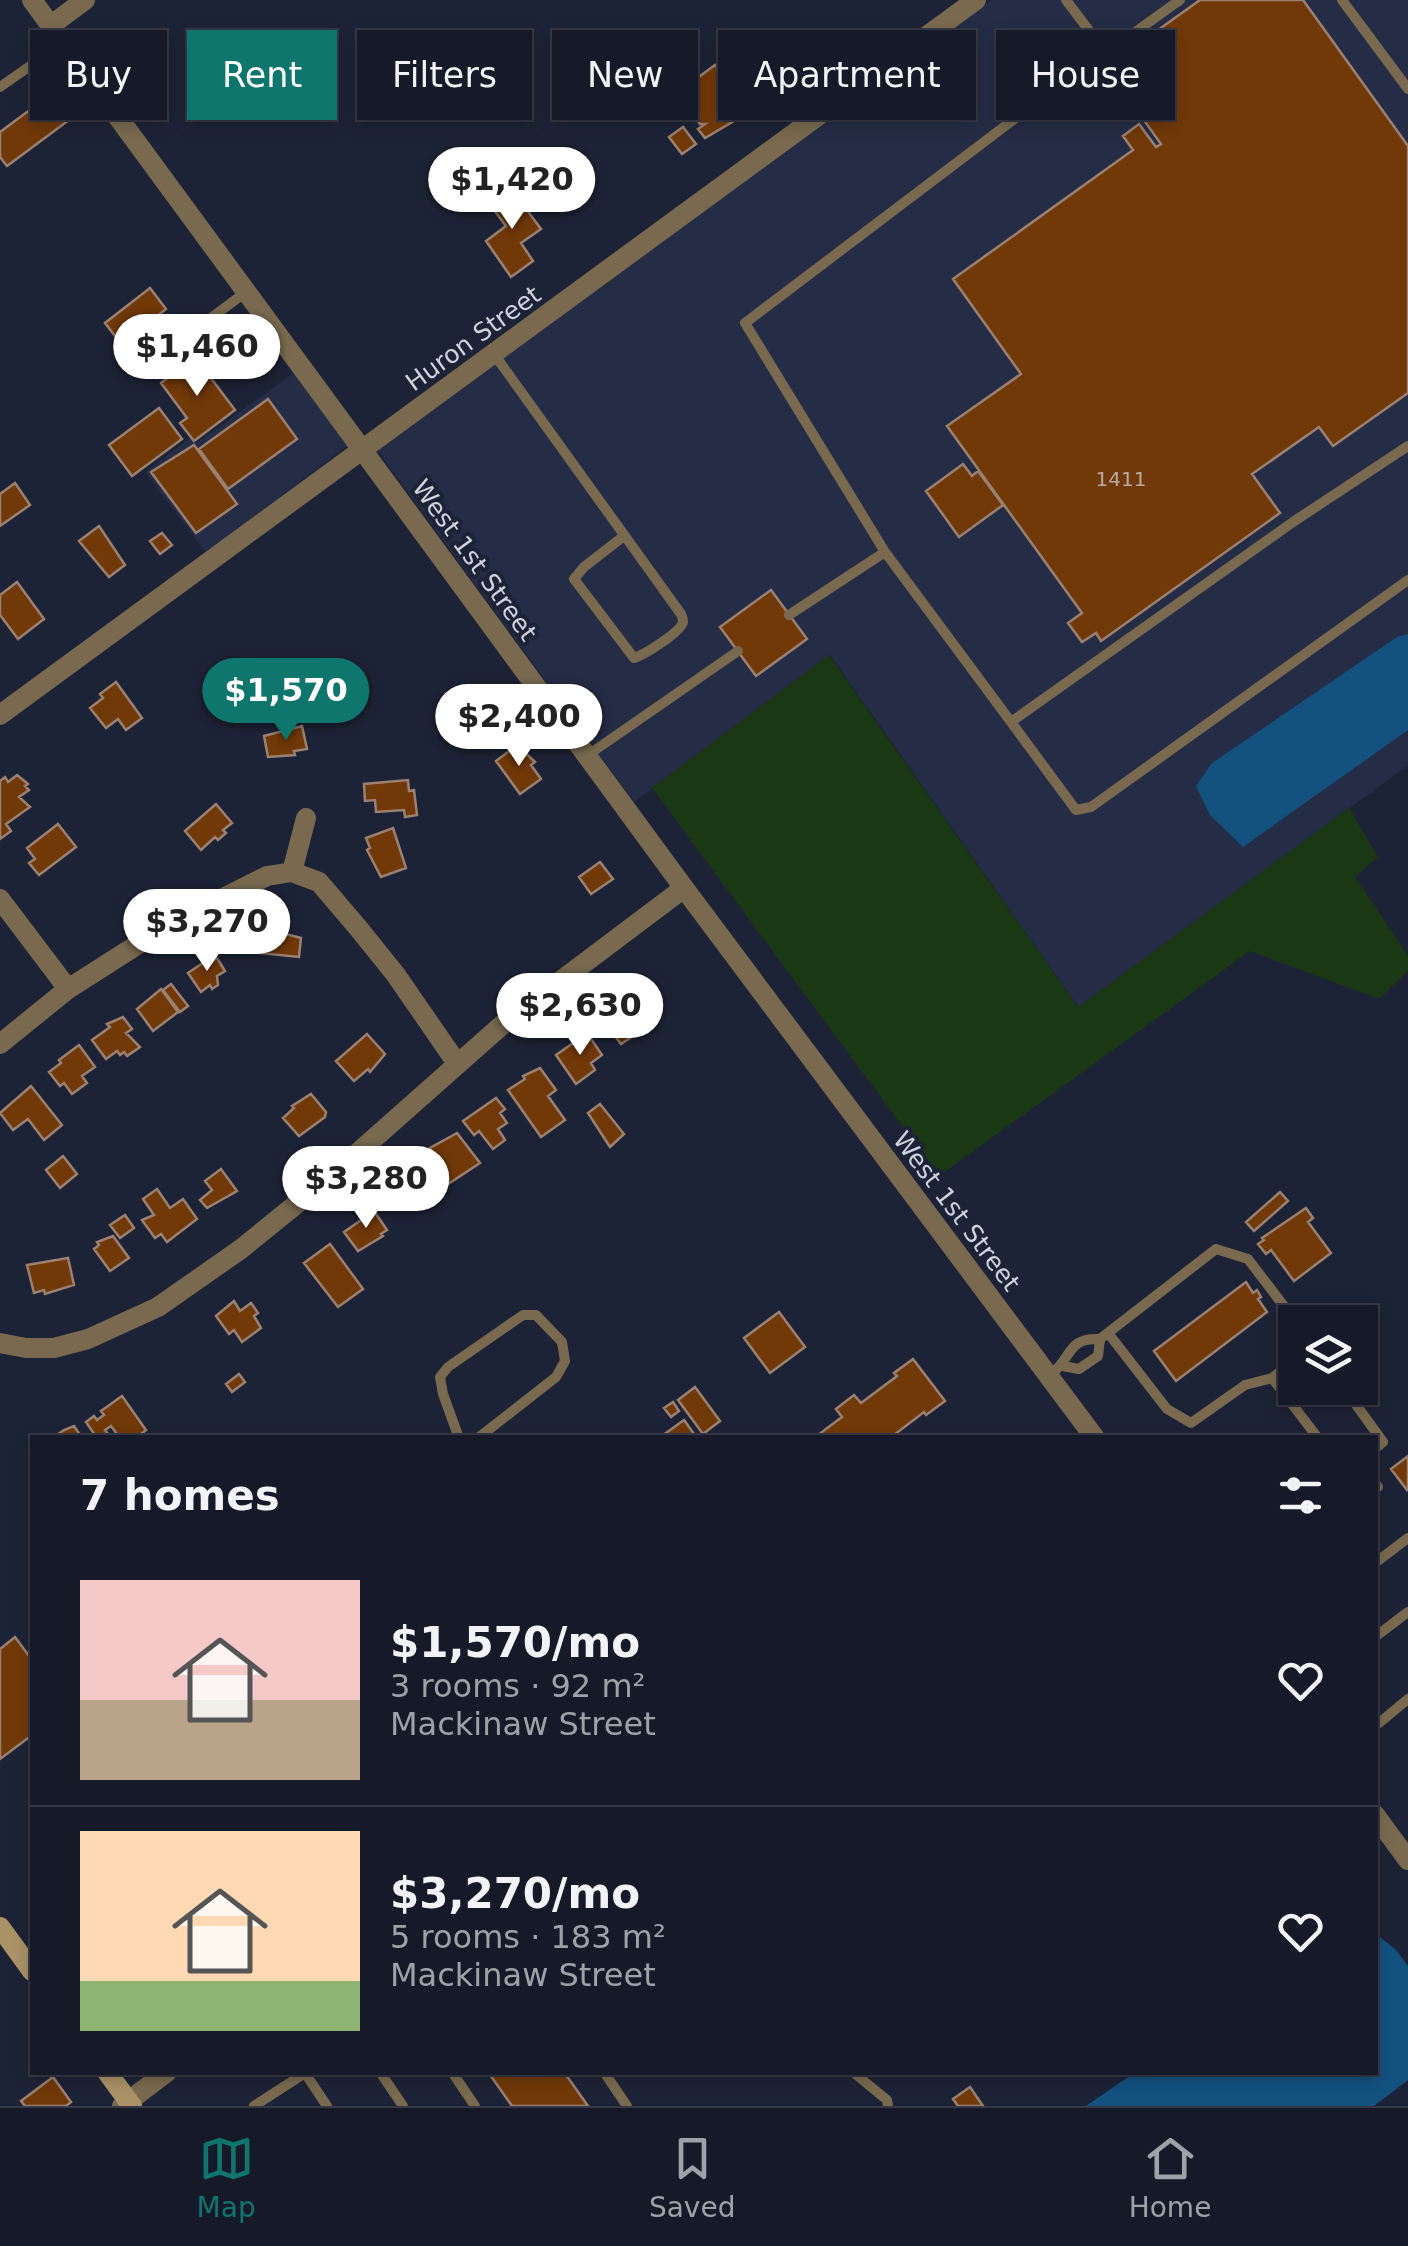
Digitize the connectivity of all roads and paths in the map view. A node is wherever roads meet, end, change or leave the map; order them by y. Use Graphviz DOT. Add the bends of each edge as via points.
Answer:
graph roads {
  1 [pos="32,0"];
  2 [pos="85,0"];
  3 [pos="976,0"];
  4 [pos="1180,0"];
  5 [pos="1342,0"];
  6 [pos="1072,2"];
  7 [pos="54,30"];
  8 [pos="60,30"];
  9 [pos="30,59"];
  10 [pos="0,87"];
  11 [pos="1408,89"];
  12 [pos="120,120"];
  13 [pos="1013,120"];
  14 [pos="246,292"];
  15 [pos="192,332"];
  16 [pos="494,354"];
  17 [pos="1408,446"];
  18 [pos="363,450"];
  19 [pos="624,536"];
  20 [pos="885,552"];
  21 [pos="1408,580"];
  22 [pos="789,615"];
  23 [pos="738,651"];
  24 [pos="0,716"];
  25 [pos="1011,722"];
  26 [pos="588,755"];
  27 [pos="306,818"];
  28 [pos="292,872"];
  29 [pos="684,888"];
  30 [pos="0,899"];
  31 [pos="68,989"];
  32 [pos="0,1044"];
  33 [pos="456,1062"];
  34 [pos="1283,1305"];
  35 [pos="1104,1336"];
  36 [pos="0,1343"];
  37 [pos="1056,1371"];
  38 [pos="1278,1373"];
  39 [pos="1272,1378"];
  40 [pos="1357,1405"];
  41 [pos="458,1435"];
  42 [pos="482,1435"];
  43 [pos="1093,1435"];
  44 [pos="1316,1435"];
  45 [pos="1378,1447"];
  46 [pos="1408,1538"];
  47 [pos="1378,1561"];
  48 [pos="1408,1612"];
  49 [pos="1378,1635"];
  50 [pos="1408,1700"];
  51 [pos="1378,1722"];
  52 [pos="1378,1818"];
  53 [pos="1406,1852"];
  54 [pos="0,1927"];
  55 [pos="30,1968"];
  56 [pos="110,2075"];
  57 [pos="163,2075"];
  58 [pos="303,2075"];
  59 [pos="307,2075"];
  60 [pos="382,2075"];
  61 [pos="454,2075"];
  62 [pos="606,2075"];
  63 [pos="856,2075"];
  64 [pos="128,2104"];
  65 [pos="254,2106"];
  66 [pos="327,2106"];
  67 [pos="403,2106"];
  68 [pos="476,2106"];
  69 [pos="628,2106"];
  70 [pos="888,2106"];
  1 -- 7 [label="street, West 1st Street"];
  2 -- 8 [label="street"];
  3 -- 16 [label="street, Huron Street"];
  4 -- 6 [label="lane" via="1106,53"];
  5 -- 11 [label="lane"];
  9 -- 10 [label="lane"];
  12 -- 14 [label="street, West 1st Street"];
  13 -- 20 [label="lane" via="745,324"];
  14 -- 15 [label="lane"];
  14 -- 18 [label="street, West 1st Street"];
  16 -- 18 [label="street, Huron Street"];
  16 -- 19 [label="lane"];
  17 -- 25 [label="lane"];
  18 -- 24 [label="street, Huron Street"];
  18 -- 26 [label="street, West 1st Street"];
  19 -- 19 [label="lane" via="683,618 681,627 634,658 574,579"];
  20 -- 22 [label="lane"];
  20 -- 25 [label="lane"];
  21 -- 25 [label="lane" via="1091,808 1076,810"];
  23 -- 26 [label="lane"];
  26 -- 29 [label="street, West 1st Street"];
  27 -- 28 [label="street"];
  28 -- 31 [label="street" via="267,876 162,929"];
  28 -- 33 [label="street" via="318,882 360,929"];
  29 -- 33 [label="street"];
  29 -- 37 [label="street, West 1st Street"];
  30 -- 31 [label="street"];
  31 -- 32 [label="street"];
  33 -- 36 [label="street" via="336,1172 158,1307 54,1348"];
  34 -- 35 [label="lane" via="1248,1259 1216,1249"];
  35 -- 37 [label="lane" via="1069,1349"];
  35 -- 37 [label="lane" via="1098,1356 1079,1369"];
  35 -- 39 [label="lane" via="1167,1409 1192,1423 1244,1385"];
  37 -- 43 [label="street, West 1st Street"];
  38 -- 39 [label="lane"];
  39 -- 44 [label="lane"];
  40 -- 45 [label="lane" via="1384,1442"];
  41 -- 42 [label="lane" via="440,1377 523,1315 536,1315 562,1342 566,1361 556,1377"];
  46 -- 47 [label="lane"];
  48 -- 49 [label="lane"];
  50 -- 51 [label="lane"];
  52 -- 53 [label="street"];
  54 -- 55 [label="main road"];
  56 -- 64 [label="main road"];
  57 -- 64 [label="street"];
  58 -- 65 [label="lane"];
  59 -- 66 [label="lane"];
  60 -- 67 [label="lane"];
  61 -- 68 [label="lane"];
  62 -- 69 [label="lane"];
  63 -- 70 [label="lane"];
}
